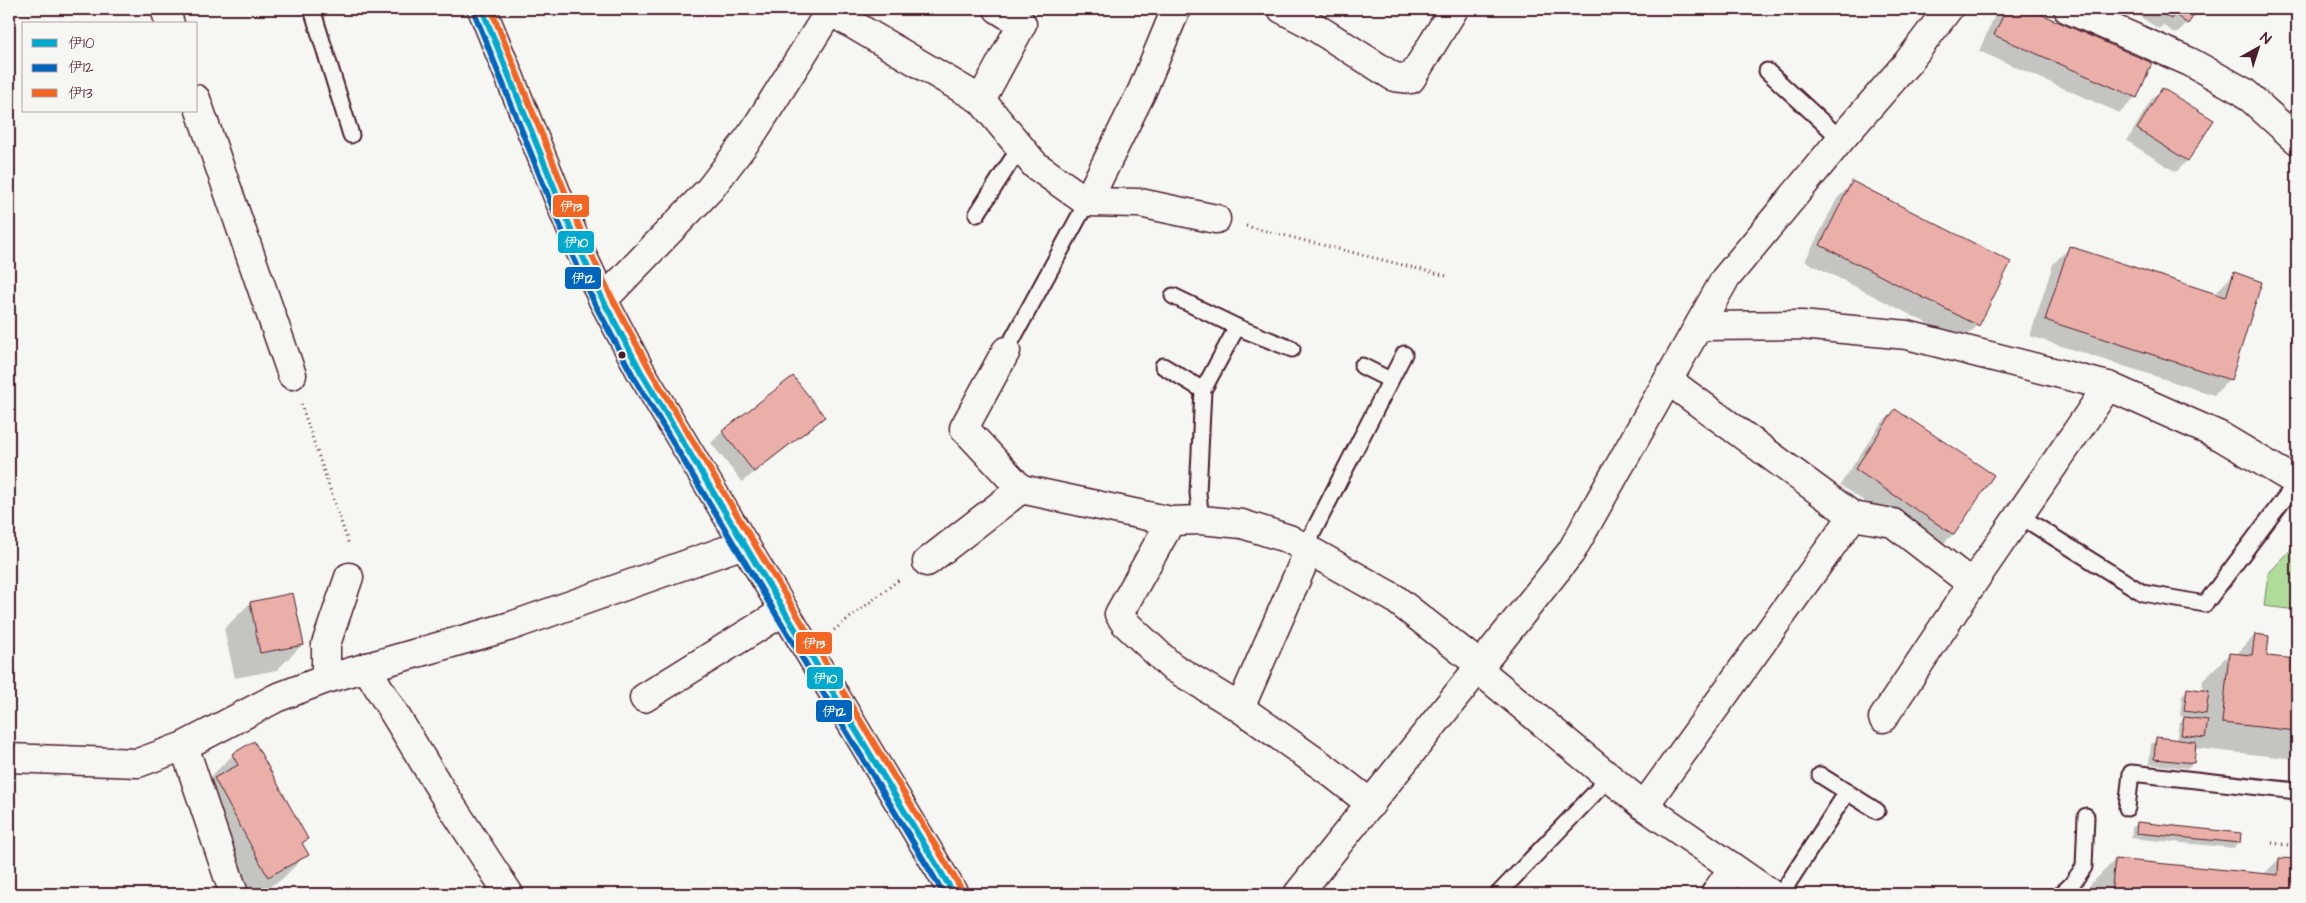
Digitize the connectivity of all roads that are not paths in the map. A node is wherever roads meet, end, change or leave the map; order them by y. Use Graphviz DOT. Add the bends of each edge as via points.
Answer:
graph roads {
  1 [pos="165,9"];
  2 [pos="312,9"];
  3 [pos="482,9"];
  4 [pos="998,9"];
  5 [pos="1176,9"];
  6 [pos="1282,9"];
  7 [pos="1454,9"];
  8 [pos="1948,9"];
  9 [pos="2068,9"];
  10 [pos="831,10"];
  11 [pos="1311,15"];
  12 [pos="169,22"];
  13 [pos="1767,71"];
  14 [pos="981,100"];
  15 [pos="198,105"];
  16 [pos="351,135"];
  17 [pos="1841,139"];
  18 [pos="2297,140"];
  19 [pos="1020,147"];
  20 [pos="1087,202"];
  21 [pos="977,214"];
  22 [pos="1216,219"];
  23 [pos="1173,296"];
  24 [pos="603,300"];
  25 [pos="1699,326"];
  26 [pos="1237,327"];
  27 [pos="1292,349"];
  28 [pos="1006,351"];
  29 [pos="1404,354"];
  30 [pos="1163,366"];
  31 [pos="1362,366"];
  32 [pos="292,375"];
  33 [pos="1390,380"];
  34 [pos="1669,381"];
  35 [pos="2108,386"];
  36 [pos="1204,390"];
  37 [pos="2297,483"];
  38 [pos="1021,490"];
  39 [pos="1853,516"];
  40 [pos="2020,516"];
  41 [pos="1201,520"];
  42 [pos="1171,521"];
  43 [pos="744,544"];
  44 [pos="1309,550"];
  45 [pos="927,562"];
  46 [pos="349,577"];
  47 [pos="1972,584"];
  48 [pos="784,611"];
  49 [pos="366,667"];
  50 [pos="1479,670"];
  51 [pos="326,679"];
  52 [pos="644,698"];
  53 [pos="1240,708"];
  54 [pos="1883,718"];
  55 [pos="184,746"];
  56 [pos="9,758"];
  57 [pos="1820,775"];
  58 [pos="1609,778"];
  59 [pos="2297,791"];
  60 [pos="1847,792"];
  61 [pos="1371,804"];
  62 [pos="1644,806"];
  63 [pos="2127,808"];
  64 [pos="1877,811"];
  65 [pos="2086,816"];
  66 [pos="1733,868"];
  67 [pos="234,894"];
  68 [pos="509,894"];
  69 [pos="954,894"];
  70 [pos="1298,894"];
  71 [pos="1498,894"];
  72 [pos="1715,894"];
  73 [pos="1771,894"];
  74 [pos="1782,894"];
  75 [pos="2061,894"];
  1 -- 12 [label="street"];
  2 -- 16 [label="lane"];
  3 -- 24 [label="street" via="573,235"];
  4 -- 14 [label="street" via="1022,24"];
  5 -- 20 [label="street" via="1142,91"];
  6 -- 11 [label="street"];
  7 -- 11 [label="street" via="1411,79 1394,77"];
  8 -- 17 [label="street" via="1908,62"];
  9 -- 18 [label="street" via="2190,62 2244,92"];
  10 -- 14 [label="street"];
  10 -- 24 [label="street" via="754,131 710,188"];
  13 -- 17 [label="lane"];
  14 -- 19 [label="street"];
  15 -- 32 [label="street"];
  17 -- 25 [label="street" via="1725,279"];
  19 -- 20 [label="street" via="1035,166"];
  19 -- 21 [label="lane"];
  20 -- 22 [label="street" via="1140,203"];
  20 -- 28 [label="lane"];
  23 -- 26 [label="lane"];
  24 -- 43 [label="street" via="641,372"];
  25 -- 34 [label="street"];
  25 -- 35 [label="street" via="1801,324 1907,335"];
  26 -- 27 [label="lane"];
  26 -- 36 [label="lane"];
  28 -- 38 [label="street" via="964,428"];
  29 -- 33 [label="lane"];
  30 -- 36 [label="lane"];
  31 -- 33 [label="lane"];
  33 -- 44 [label="lane" via="1312,534"];
  34 -- 39 [label="street"];
  34 -- 50 [label="street" via="1571,552"];
  35 -- 37 [label="street" via="2220,436"];
  35 -- 40 [label="street"];
  36 -- 41 [label="lane" via="1198,493"];
  37 -- 40 [label="lane" via="2205,604 2143,593"];
  38 -- 42 [label="street"];
  38 -- 45 [label="street"];
  39 -- 47 [label="street" via="1893,523"];
  39 -- 62 [label="street"];
  40 -- 47 [label="street"];
  41 -- 42 [label="street"];
  41 -- 44 [label="street" via="1250,527 1289,539"];
  42 -- 53 [label="street" via="1119,614 1124,623 1171,666"];
  43 -- 48 [label="street"];
  43 -- 49 [label="street" via="510,626"];
  44 -- 50 [label="street" via="1394,598 1472,659"];
  44 -- 53 [label="street"];
  46 -- 51 [label="street" via="326,644"];
  47 -- 54 [label="street"];
  48 -- 52 [label="street"];
  48 -- 69 [label="street"];
  49 -- 51 [label="street"];
  49 -- 68 [label="street"];
  50 -- 58 [label="street"];
  50 -- 61 [label="street"];
  51 -- 55 [label="street" via="276,698"];
  53 -- 61 [label="street"];
  55 -- 56 [label="street" via="138,763"];
  55 -- 67 [label="street"];
  57 -- 60 [label="lane"];
  58 -- 62 [label="street"];
  58 -- 71 [label="lane"];
  59 -- 63 [label="lane" via="2131,773"];
  60 -- 64 [label="lane"];
  60 -- 74 [label="lane"];
  61 -- 70 [label="street"];
  62 -- 66 [label="street"];
  65 -- 75 [label="lane" via="2084,867"];
  66 -- 72 [label="street"];
  66 -- 73 [label="street"];
}
